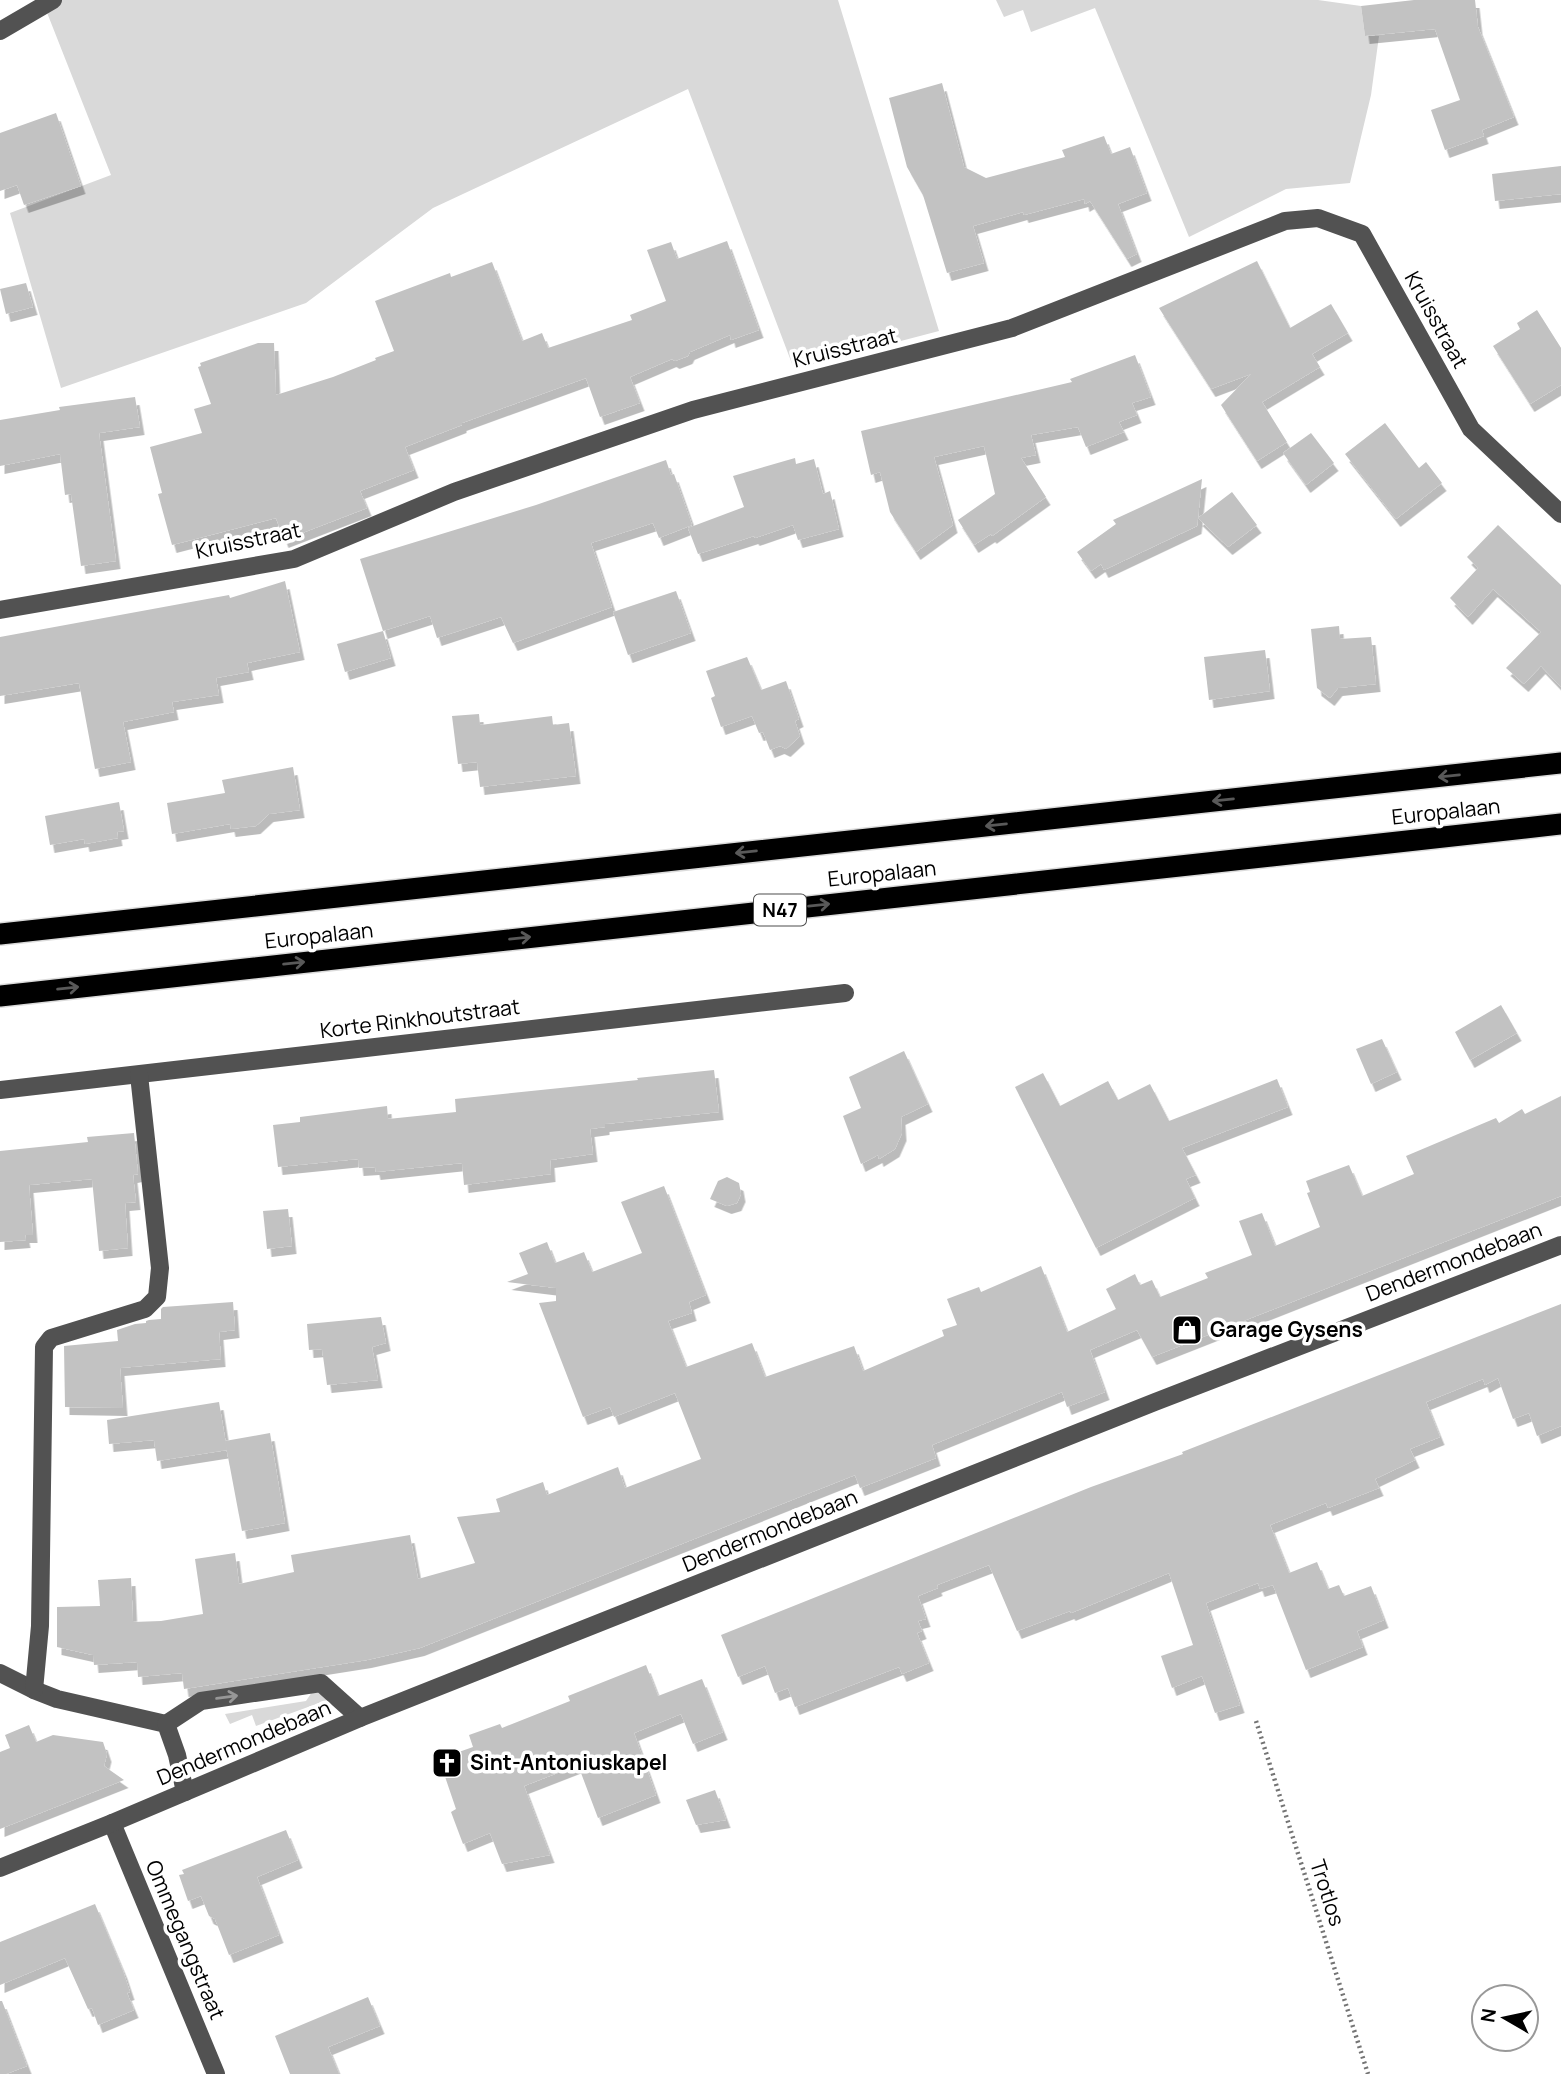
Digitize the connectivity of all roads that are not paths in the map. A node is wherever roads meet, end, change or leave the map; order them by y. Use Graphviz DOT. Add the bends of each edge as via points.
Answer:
graph roads {
  1 [pos="53,0"];
  2 [pos="0,31"];
  3 [pos="1561,514"];
  4 [pos="0,610"];
  5 [pos="1561,763"];
  6 [pos="1561,824"];
  7 [pos="0,934"];
  8 [pos="845,993"];
  9 [pos="0,996"];
  10 [pos="139,1075"];
  11 [pos="0,1090"];
  12 [pos="1561,1245"];
  13 [pos="0,1673"];
  14 [pos="34,1690"];
  15 [pos="359,1718"];
  16 [pos="166,1724"];
  17 [pos="185,1792"];
  18 [pos="112,1823"];
  19 [pos="0,1868"];
  20 [pos="216,2074"];
  1 -- 2 [label="street"];
  3 -- 4 [label="street, Kruisstraat" via="1471,429 1362,234 1318,218 1285,221 1012,328 693,410 454,492 295,559"];
  5 -- 7 [label="highway, Europalaan, one-way"];
  9 -- 6 [label="highway, Europalaan / N47, one-way"];
  8 -- 10 [label="street, Korte Rinkhoutstraat"];
  10 -- 11 [label="street, Korte Rinkhoutstraat"];
  10 -- 14 [label="street" via="160,1268 157,1297 145,1309 51,1338 44,1347 40,1626"];
  12 -- 15 [label="street, Dendermondebaan"];
  13 -- 14 [label="street"];
  14 -- 16 [label="street"];
  16 -- 15 [label="street, one-way" via="201,1701 321,1683"];
  15 -- 17 [label="street, Dendermondebaan"];
  16 -- 17 [label="street"];
  17 -- 18 [label="street, Dendermondebaan"];
  18 -- 19 [label="street, Dendermondebaan"];
  18 -- 20 [label="street, Ommegangstraat"];
}
